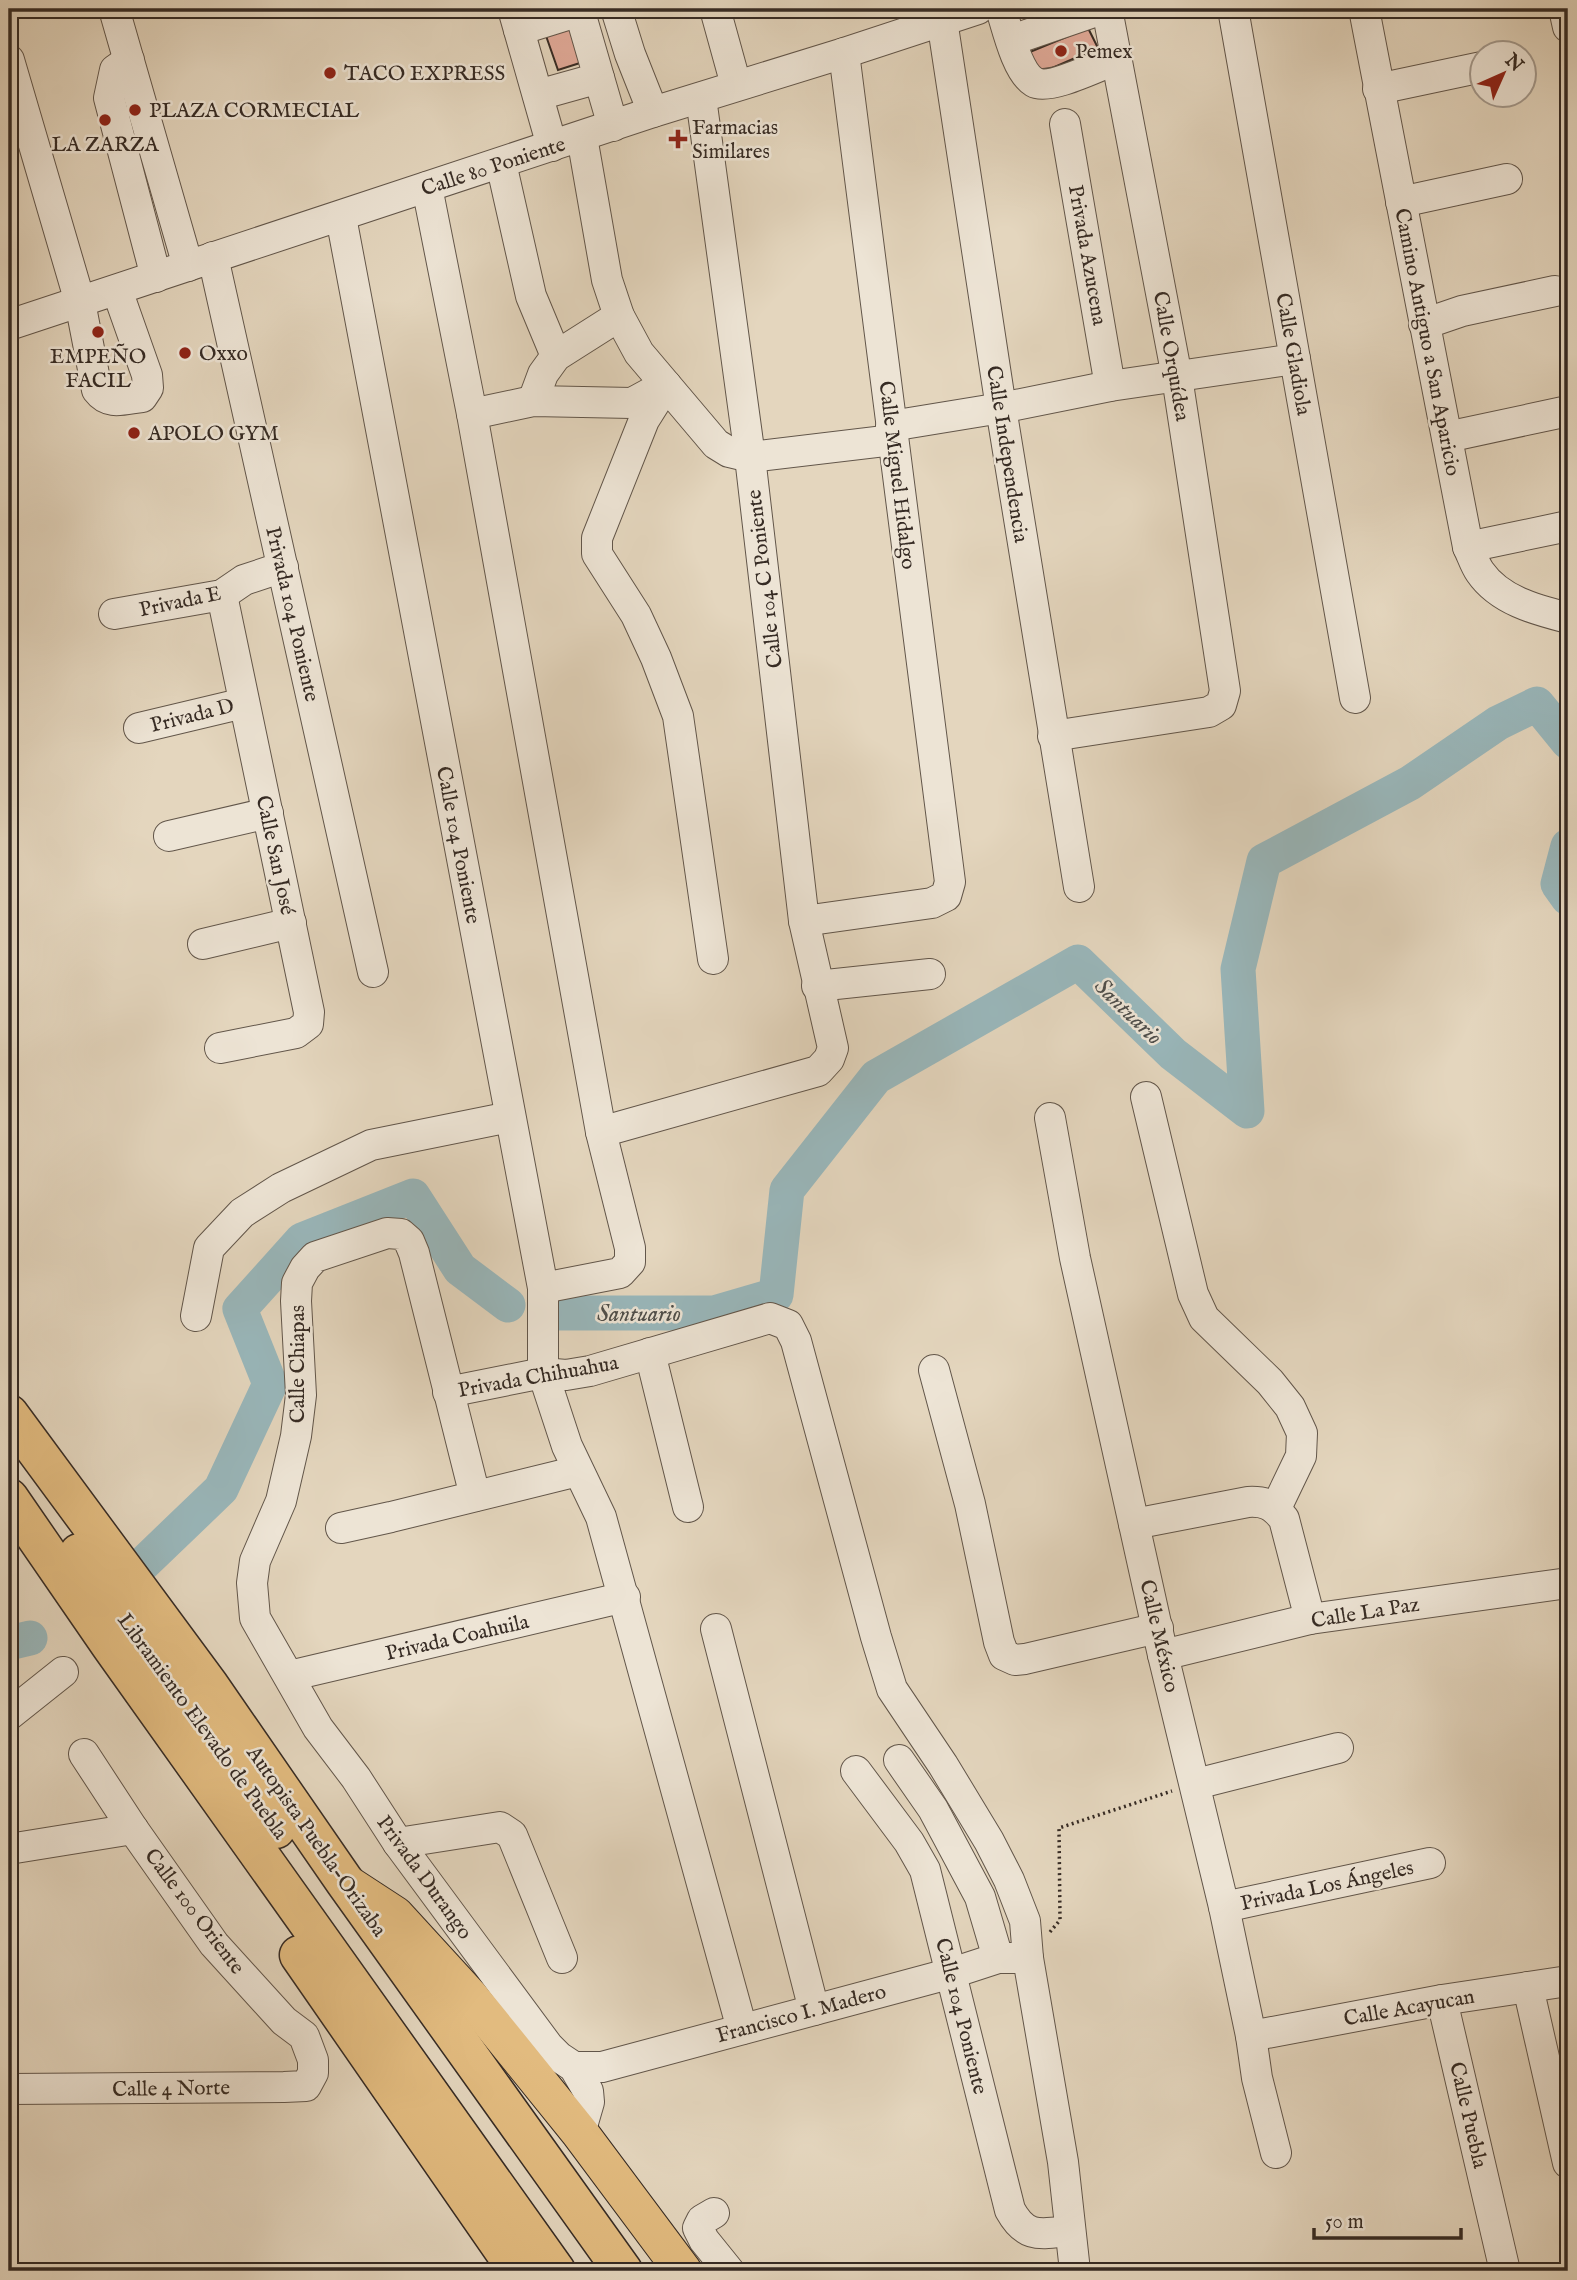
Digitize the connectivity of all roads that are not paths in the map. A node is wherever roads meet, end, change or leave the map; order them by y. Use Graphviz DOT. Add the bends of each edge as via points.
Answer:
graph roads {
  1 [pos="114,9"];
  2 [pos="616,9"];
  3 [pos="715,9"];
  4 [pos="978,9"];
  5 [pos="1001,9"];
  6 [pos="1105,9"];
  7 [pos="1233,9"];
  8 [pos="1364,9"];
  9 [pos="1564,9"];
  10 [pos="579,10"];
  11 [pos="516,19"];
  12 [pos="942,20"];
  13 [pos="1568,27"];
  14 [pos="1012,40"];
  15 [pos="844,53"];
  16 [pos="1116,59"];
  17 [pos="9,60"];
  18 [pos="129,60"];
  19 [pos="1468,70"];
  20 [pos="599,78"];
  21 [pos="736,85"];
  22 [pos="1378,89"];
  23 [pos="538,95"];
  24 [pos="701,98"];
  25 [pos="653,112"];
  26 [pos="1065,124"];
  27 [pos="613,126"];
  28 [pos="582,137"];
  29 [pos="552,146"];
  30 [pos="501,163"];
  31 [pos="1507,179"];
  32 [pos="426,187"];
  33 [pos="1401,202"];
  34 [pos="341,217"];
  35 [pos="200,262"];
  36 [pos="156,277"];
  37 [pos="117,290"];
  38 [pos="1555,291"];
  39 [pos="80,302"];
  40 [pos="619,316"];
  41 [pos="1424,324"];
  42 [pos="9,325"];
  43 [pos="556,356"];
  44 [pos="1295,359"];
  45 [pos="1177,377"];
  46 [pos="666,384"];
  47 [pos="1110,386"];
  48 [pos="533,401"];
  49 [pos="1001,408"];
  50 [pos="1568,411"];
  51 [pos="472,414"];
  52 [pos="892,433"];
  53 [pos="1447,437"];
  54 [pos="750,457"];
  55 [pos="1568,526"];
  56 [pos="1468,547"];
  57 [pos="283,567"];
  58 [pos="222,595"];
  59 [pos="114,614"];
  60 [pos="1568,618"];
  61 [pos="1355,698"];
  62 [pos="244,703"];
  63 [pos="139,728"];
  64 [pos="1053,736"];
  65 [pos="268,813"];
  66 [pos="169,836"];
  67 [pos="1079,887"];
  68 [pos="803,921"];
  69 [pos="291,923"];
  70 [pos="203,944"];
  71 [pos="713,959"];
  72 [pos="373,972"];
  73 [pos="930,974"];
  74 [pos="817,986"];
  75 [pos="220,1048"];
  76 [pos="1146,1097"];
  77 [pos="510,1117"];
  78 [pos="1050,1118"];
  79 [pos="601,1132"];
  80 [pos="543,1288"];
  81 [pos="196,1315"];
  82 [pos="650,1353"];
  83 [pos="934,1370"];
  84 [pos="543,1373"];
  85 [pos="448,1392"];
  86 [pos="9,1414"];
  87 [pos="9,1455"];
  88 [pos="578,1471"];
  89 [pos="475,1496"];
  90 [pos="9,1498"];
  91 [pos="1269,1505"];
  92 [pos="688,1507"];
  93 [pos="1134,1524"];
  94 [pos="341,1528"];
  95 [pos="9,1543"];
  96 [pos="1568,1583"];
  97 [pos="625,1597"];
  98 [pos="1310,1619"];
  99 [pos="716,1629"];
  100 [pos="1161,1641"];
  101 [pos="63,1672"];
  102 [pos="289,1676"];
  103 [pos="9,1715"];
  104 [pos="1338,1748"];
  105 [pos="84,1754"];
  106 [pos="899,1760"];
  107 [pos="856,1771"];
  108 [pos="1196,1784"];
  109 [pos="133,1829"];
  110 [pos="398,1843"];
  111 [pos="9,1849"];
  112 [pos="1430,1863"];
  113 [pos="237,1867"];
  114 [pos="345,1882"];
  115 [pos="1224,1907"];
  116 [pos="562,1958"];
  117 [pos="998,1958"];
  118 [pos="1028,1958"];
  119 [pos="952,1973"];
  120 [pos="1568,1982"];
  121 [pos="1528,1987"];
  122 [pos="1442,2000"];
  123 [pos="814,2010"];
  124 [pos="742,2029"];
  125 [pos="1251,2036"];
  126 [pos="313,2060"];
  127 [pos="574,2067"];
  128 [pos="9,2089"];
  129 [pos="580,2133"];
  130 [pos="1276,2153"];
  131 [pos="1568,2163"];
  132 [pos="715,2213"];
  133 [pos="1070,2231"];
  134 [pos="518,2271"];
  135 [pos="539,2271"];
  136 [pos="556,2271"];
  137 [pos="593,2271"];
  138 [pos="622,2271"];
  139 [pos="683,2271"];
  140 [pos="729,2271"];
  141 [pos="1075,2271"];
  142 [pos="1505,2271"];
  1 -- 18 [label="street, Privada 104 Poniente"];
  2 -- 25 [label="street"];
  3 -- 21 [label="street"];
  4 -- 12 [label="street, Calle 80 Poniente"];
  5 -- 14 [label="street"];
  6 -- 14 [label="street"];
  6 -- 16 [label="street, Calle Orquídea"];
  7 -- 44 [label="street, Calle Gladiola"];
  8 -- 22 [label="street, Camino Antiguo a San Aparicio"];
  9 -- 13 [label="street"];
  10 -- 11 [label="street"];
  10 -- 20 [label="street"];
  11 -- 23 [label="street"];
  12 -- 15 [label="street, Calle 80 Poniente"];
  12 -- 49 [label="street, Calle Independencia"];
  14 -- 16 [label="street" via="1021,68 1034,83 1044,85"];
  15 -- 21 [label="street, Calle 80 Poniente"];
  15 -- 52 [label="street, Calle Miguel Hidalgo"];
  16 -- 45 [label="street, Calle Orquídea"];
  17 -- 39 [label="street"];
  18 -- 35 [label="street, Privada 104 Poniente"];
  18 -- 36 [label="street" via="115,70 109,98"];
  19 -- 22 [label="street"];
  20 -- 23 [label="street"];
  20 -- 27 [label="street"];
  21 -- 24 [label="street, Calle 80 Poniente"];
  22 -- 33 [label="street, Camino Antiguo a San Aparicio"];
  23 -- 29 [label="street"];
  24 -- 25 [label="street, Calle 80 Poniente"];
  24 -- 54 [label="street, Calle 104 C Poniente"];
  25 -- 27 [label="street, Calle 80 Poniente"];
  26 -- 47 [label="street, Privada Azucena"];
  27 -- 28 [label="street, Calle 80 Poniente"];
  28 -- 29 [label="street, Calle 80 Poniente"];
  28 -- 40 [label="street" via="607,280"];
  29 -- 30 [label="street, Calle 80 Poniente"];
  30 -- 32 [label="street, Calle 80 Poniente"];
  30 -- 43 [label="street" via="531,296"];
  31 -- 33 [label="street"];
  32 -- 34 [label="street, Calle 80 Poniente"];
  32 -- 51 [label="street"];
  33 -- 41 [label="street, Camino Antiguo a San Aparicio"];
  34 -- 35 [label="street, Calle 80 Poniente"];
  34 -- 77 [label="street, Calle 104 Poniente"];
  35 -- 36 [label="street, Calle 80 Poniente"];
  35 -- 57 [label="street, Privada 104 Poniente"];
  36 -- 37 [label="street, Calle 80 Poniente"];
  37 -- 39 [label="street, Calle 80 Poniente"];
  37 -- 39 [label="street" via="147,375 148,388 142,397 111,401 97,390"];
  38 -- 41 [label="street"];
  39 -- 42 [label="street, Calle 80 Poniente"];
  40 -- 43 [label="street"];
  40 -- 46 [label="street" via="639,353"];
  41 -- 53 [label="street, Camino Antiguo a San Aparicio"];
  43 -- 48 [label="street"];
  44 -- 45 [label="street"];
  44 -- 61 [label="street, Calle Gladiola"];
  45 -- 47 [label="street"];
  45 -- 64 [label="street, Calle Orquídea" via="1224,691 1221,705 1209,712"];
  46 -- 48 [label="street" via="632,403"];
  46 -- 54 [label="street" via="716,444"];
  46 -- 71 [label="street" via="645,420 597,538 597,554 636,615 678,716"];
  47 -- 49 [label="street"];
  48 -- 51 [label="street"];
  49 -- 52 [label="street"];
  49 -- 64 [label="street, Calle Independencia"];
  50 -- 53 [label="street"];
  51 -- 79 [label="street"];
  52 -- 54 [label="street"];
  52 -- 68 [label="street, Calle Miguel Hidalgo" via="950,882 946,896 932,903"];
  53 -- 56 [label="street, Camino Antiguo a San Aparicio"];
  54 -- 68 [label="street, Calle 104 C Poniente"];
  55 -- 56 [label="street"];
  56 -- 60 [label="street, Camino Antiguo a San Aparicio" via="1479,572 1496,589 1528,607"];
  57 -- 58 [label="street, Privada E" via="244,580"];
  57 -- 72 [label="street, Privada 104 Poniente"];
  58 -- 59 [label="street, Privada E"];
  58 -- 62 [label="street, Calle San José"];
  62 -- 63 [label="street, Privada D"];
  62 -- 65 [label="street, Calle San José"];
  64 -- 67 [label="street, Calle Independencia"];
  65 -- 66 [label="street"];
  65 -- 69 [label="street, Calle San José"];
  68 -- 74 [label="street, Calle 104 C Poniente"];
  69 -- 70 [label="street"];
  69 -- 75 [label="street, Calle San José" via="308,1024 296,1033"];
  73 -- 74 [label="street"];
  74 -- 79 [label="street, Calle 104 C Poniente" via="832,1048 818,1072"];
  76 -- 91 [label="street" via="1192,1294 1204,1318 1290,1407 1302,1433 1301,1456"];
  77 -- 80 [label="street, Calle 104 Poniente"];
  77 -- 81 [label="street" via="371,1145 281,1188 242,1213 209,1248"];
  78 -- 93 [label="street, Calle México" via="1075,1258"];
  79 -- 80 [label="street" via="630,1262 620,1273"];
  80 -- 84 [label="street, Calle 104 Poniente"];
  82 -- 84 [label="street, Privada Chihuahua" via="590,1371"];
  82 -- 92 [label="street"];
  82 -- 118 [label="street, Privada Chihuahua" via="769,1318 788,1325 892,1689 943,1765 1009,1880 1025,1921"];
  83 -- 100 [label="street, Calle La Paz" via="1004,1655 1015,1660"];
  84 -- 85 [label="street, Privada Chihuahua"];
  84 -- 88 [label="street, Calle 104 Poniente"];
  85 -- 89 [label="street"];
  85 -- 102 [label="street, Calle Chiapas" via="409,1241 401,1234 387,1233 315,1256 304,1268 296,1301 301,1395 296,1436 281,1501 255,1561 252,1583 255,1618"];
  86 -- 114 [label="highway, Autopista Puebla-Orizaba" via="209,1685"];
  87 -- 137 [label="highway, Libramiento Elevado de Puebla"];
  88 -- 89 [label="street"];
  88 -- 97 [label="street, Calle 104 Poniente" via="601,1517"];
  89 -- 94 [label="street"];
  90 -- 136 [label="highway, Libramiento Elevado de Puebla"];
  91 -- 93 [label="street" via="1248,1502"];
  91 -- 98 [label="street" via="1284,1519"];
  93 -- 100 [label="street, Calle México"];
  95 -- 113 [label="highway"];
  96 -- 98 [label="street, Calle La Paz"];
  97 -- 102 [label="street, Privada Coahuila"];
  97 -- 124 [label="street, Calle 104 Poniente"];
  98 -- 100 [label="street, Calle La Paz"];
  99 -- 123 [label="street"];
  100 -- 108 [label="street, Calle México"];
  101 -- 103 [label="street"];
  102 -- 110 [label="street, Privada Durango" via="317,1728 356,1777"];
  104 -- 108 [label="street"];
  105 -- 109 [label="street, Calle 100 Oriente"];
  106 -- 117 [label="street" via="933,1809 980,1896"];
  107 -- 119 [label="street, Calle 104 Poniente" via="926,1870"];
  108 -- 115 [label="street, Calle México"];
  109 -- 111 [label="street"];
  109 -- 126 [label="street, Calle 100 Oriente" via="214,1944 284,2021 304,2036"];
  110 -- 116 [label="street" via="500,1827 512,1835"];
  110 -- 127 [label="street, Privada Durango" via="548,2046"];
  112 -- 115 [label="street, Privada Los Ángeles"];
  113 -- 134 [label="highway"];
  113 -- 135 [label="highway" via="321,1959"];
  114 -- 129 [label="main road" via="395,1915 471,1998"];
  114 -- 138 [label="highway, Autopista Puebla-Orizaba"];
  115 -- 125 [label="street, Calle México"];
  117 -- 118 [label="street, Francisco I. Madero"];
  117 -- 119 [label="street, Francisco I. Madero"];
  118 -- 133 [label="street" via="1063,2162"];
  119 -- 123 [label="street, Francisco I. Madero"];
  119 -- 133 [label="street, Calle 104 Poniente" via="1010,2210 1018,2224 1033,2234"];
  120 -- 121 [label="street, Calle Acayucan"];
  121 -- 122 [label="street, Calle Acayucan"];
  121 -- 131 [label="street"];
  122 -- 125 [label="street, Calle Acayucan"];
  122 -- 142 [label="street, Calle Puebla"];
  123 -- 124 [label="street, Francisco I. Madero"];
  124 -- 127 [label="street, Francisco I. Madero" via="602,2067"];
  125 -- 130 [label="street, Calle México"];
  126 -- 128 [label="street, Calle 4 Norte" via="306,2086"];
  127 -- 129 [label="street" via="589,2102"];
  129 -- 139 [label="main road"];
  132 -- 140 [label="street" via="698,2228"];
  133 -- 141 [label="street"];
}
